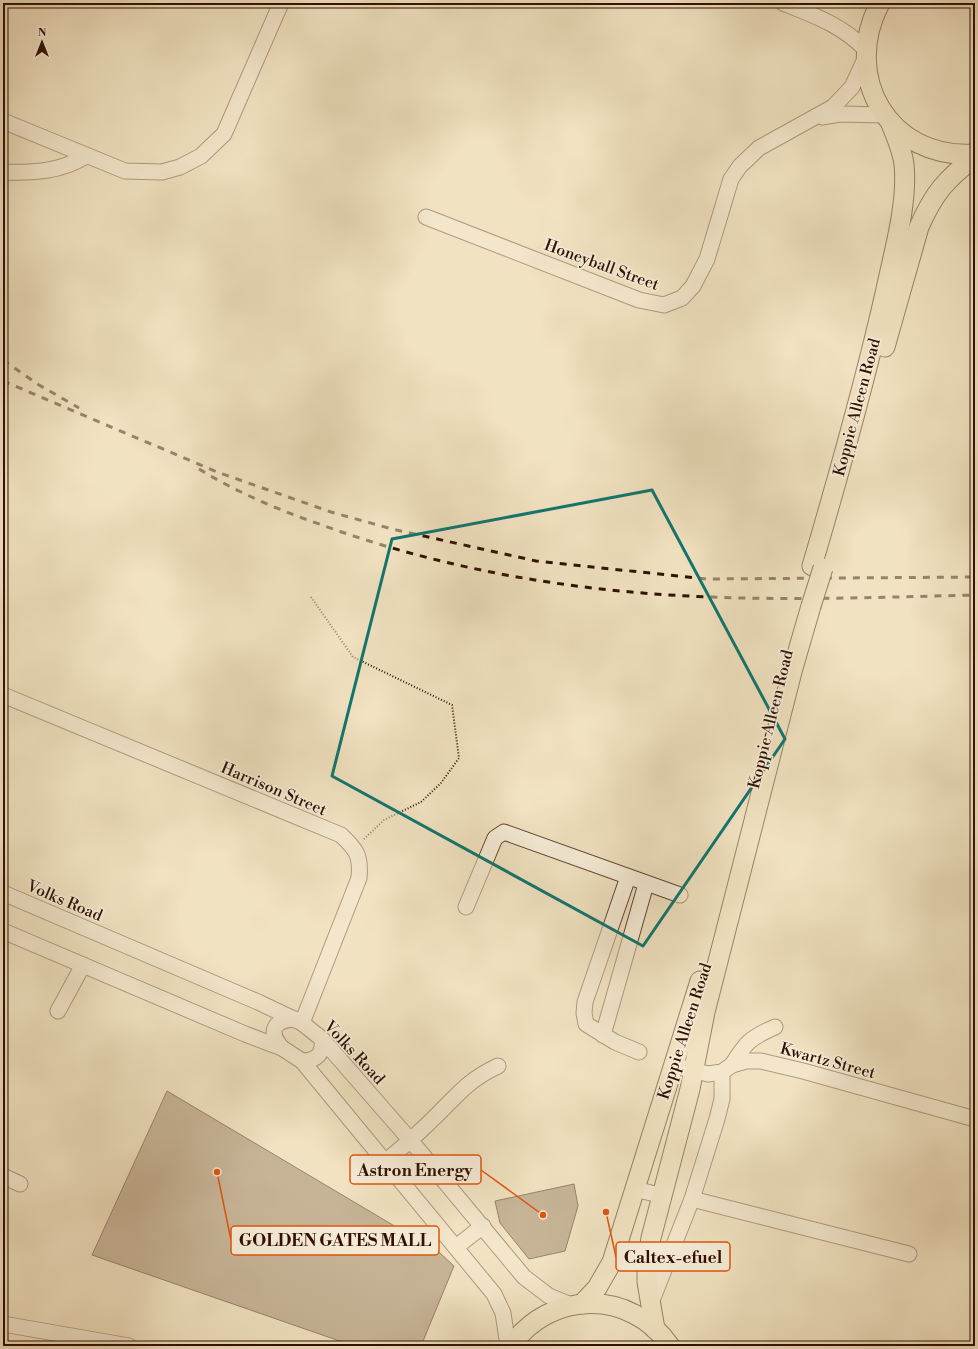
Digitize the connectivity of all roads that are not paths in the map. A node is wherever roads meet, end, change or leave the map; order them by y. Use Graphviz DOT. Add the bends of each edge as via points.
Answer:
graph roads {
  1 [pos="281,3"];
  2 [pos="783,3"];
  3 [pos="880,3"];
  4 [pos="865,54"];
  5 [pos="887,118"];
  6 [pos="815,119"];
  7 [pos="3,120"];
  8 [pos="86,156"];
  9 [pos="975,156"];
  10 [pos="3,172"];
  11 [pos="426,217"];
  12 [pos="818,567"];
  13 [pos="806,606"];
  14 [pos="3,695"];
  15 [pos="628,877"];
  16 [pos="646,884"];
  17 [pos="3,894"];
  18 [pos="680,895"];
  19 [pos="466,907"];
  20 [pos="3,931"];
  21 [pos="83,965"];
  22 [pos="58,1011"];
  23 [pos="298,1021"];
  24 [pos="775,1026"];
  25 [pos="603,1035"];
  26 [pos="322,1039"];
  27 [pos="282,1048"];
  28 [pos="639,1052"];
  29 [pos="302,1061"];
  30 [pos="674,1064"];
  31 [pos="498,1066"];
  32 [pos="727,1068"];
  33 [pos="693,1071"];
  34 [pos="975,1119"];
  35 [pos="411,1141"];
  36 [pos="385,1162"];
  37 [pos="3,1176"];
  38 [pos="20,1184"];
  39 [pos="635,1189"];
  40 [pos="663,1196"];
  41 [pos="692,1199"];
  42 [pos="483,1226"];
  43 [pos="456,1248"];
  44 [pos="910,1254"];
  45 [pos="651,1303"];
  46 [pos="576,1305"];
  47 [pos="3,1324"];
  48 [pos="655,1329"];
  49 [pos="129,1346"];
  50 [pos="509,1346"];
  51 [pos="670,1346"];
  1 -- 8 [label="street" via="224,134 201,156 173,170 146,173 125,171"];
  2 -- 4 [label="street" via="840,28 854,37"];
  3 -- 4 [label="main road" via="868,32"];
  4 -- 5 [label="main road" via="870,88"];
  4 -- 6 [label="street, Honeyball Street" via="852,87 834,107"];
  5 -- 6 [label="street, Honeyball Street" via="840,114"];
  5 -- 9 [label="main road" via="923,146 951,154"];
  5 -- 12 [label="main road, Koppie Alleen Road" via="901,149 904,164 900,220 866,379"];
  6 -- 11 [label="street, Honeyball Street" via="760,148 740,166 731,179 707,259 693,286 682,298 664,305 639,300"];
  7 -- 8 [label="street"];
  8 -- 10 [label="street" via="74,164 55,169 24,173"];
  9 -- 12 [label="main road, Koppie Alleen Road" via="952,175 934,195 919,227"];
  12 -- 13 [label="main road, Koppie Alleen Road"];
  13 -- 30 [label="main road, Koppie Alleen Road" via="769,720 741,836"];
  13 -- 33 [label="main road, Koppie Alleen Road" via="793,668 705,1012"];
  14 -- 23 [label="street, Harrison Street" via="341,836 355,847 360,863 359,878"];
  15 -- 16 [label="street"];
  15 -- 19 [label="street" via="568,853 504,832 495,838"];
  15 -- 25 [label="street" via="585,1002 586,1024"];
  16 -- 18 [label="street"];
  16 -- 25 [label="street"];
  17 -- 23 [label="street, Volks Road"];
  20 -- 21 [label="street"];
  21 -- 22 [label="street"];
  21 -- 27 [label="street"];
  23 -- 26 [label="street, Volks Road"];
  23 -- 27 [label="street" via="282,1021 277,1024 274,1030 276,1041"];
  24 -- 32 [label="street" via="745,1044"];
  25 -- 28 [label="street"];
  26 -- 29 [label="street" via="322,1049 318,1056"];
  26 -- 35 [label="street, Volks Road"];
  27 -- 29 [label="street"];
  29 -- 36 [label="street"];
  30 -- 33 [label="street, Kwartz Street"];
  30 -- 39 [label="main road, Koppie Alleen Road"];
  31 -- 35 [label="street" via="480,1074 463,1088"];
  32 -- 33 [label="street, Kwartz Street" via="708,1074"];
  32 -- 34 [label="street, Kwartz Street" via="746,1061 761,1061"];
  32 -- 41 [label="street" via="722,1099"];
  33 -- 40 [label="main road, Koppie Alleen Road"];
  35 -- 36 [label="street"];
  35 -- 42 [label="street, Volks Road"];
  36 -- 43 [label="street"];
  37 -- 38 [label="street"];
  39 -- 40 [label="street"];
  39 -- 46 [label="main road, Koppie Alleen Road" via="612,1262 597,1288"];
  40 -- 45 [label="main road, Koppie Alleen Road" via="651,1238 647,1264"];
  41 -- 44 [label="street"];
  41 -- 45 [label="street"];
  42 -- 43 [label="street"];
  42 -- 46 [label="street, Volks Road" via="536,1288 549,1296"];
  43 -- 50 [label="street" via="500,1305 506,1323"];
  45 -- 48 [label="main road, Koppie Alleen Road"];
  46 -- 48 [label="main road" via="608,1305 633,1314"];
  46 -- 50 [label="main road" via="542,1317 528,1326"];
  47 -- 49 [label="street"];
  48 -- 51 [label="main road"];
}
